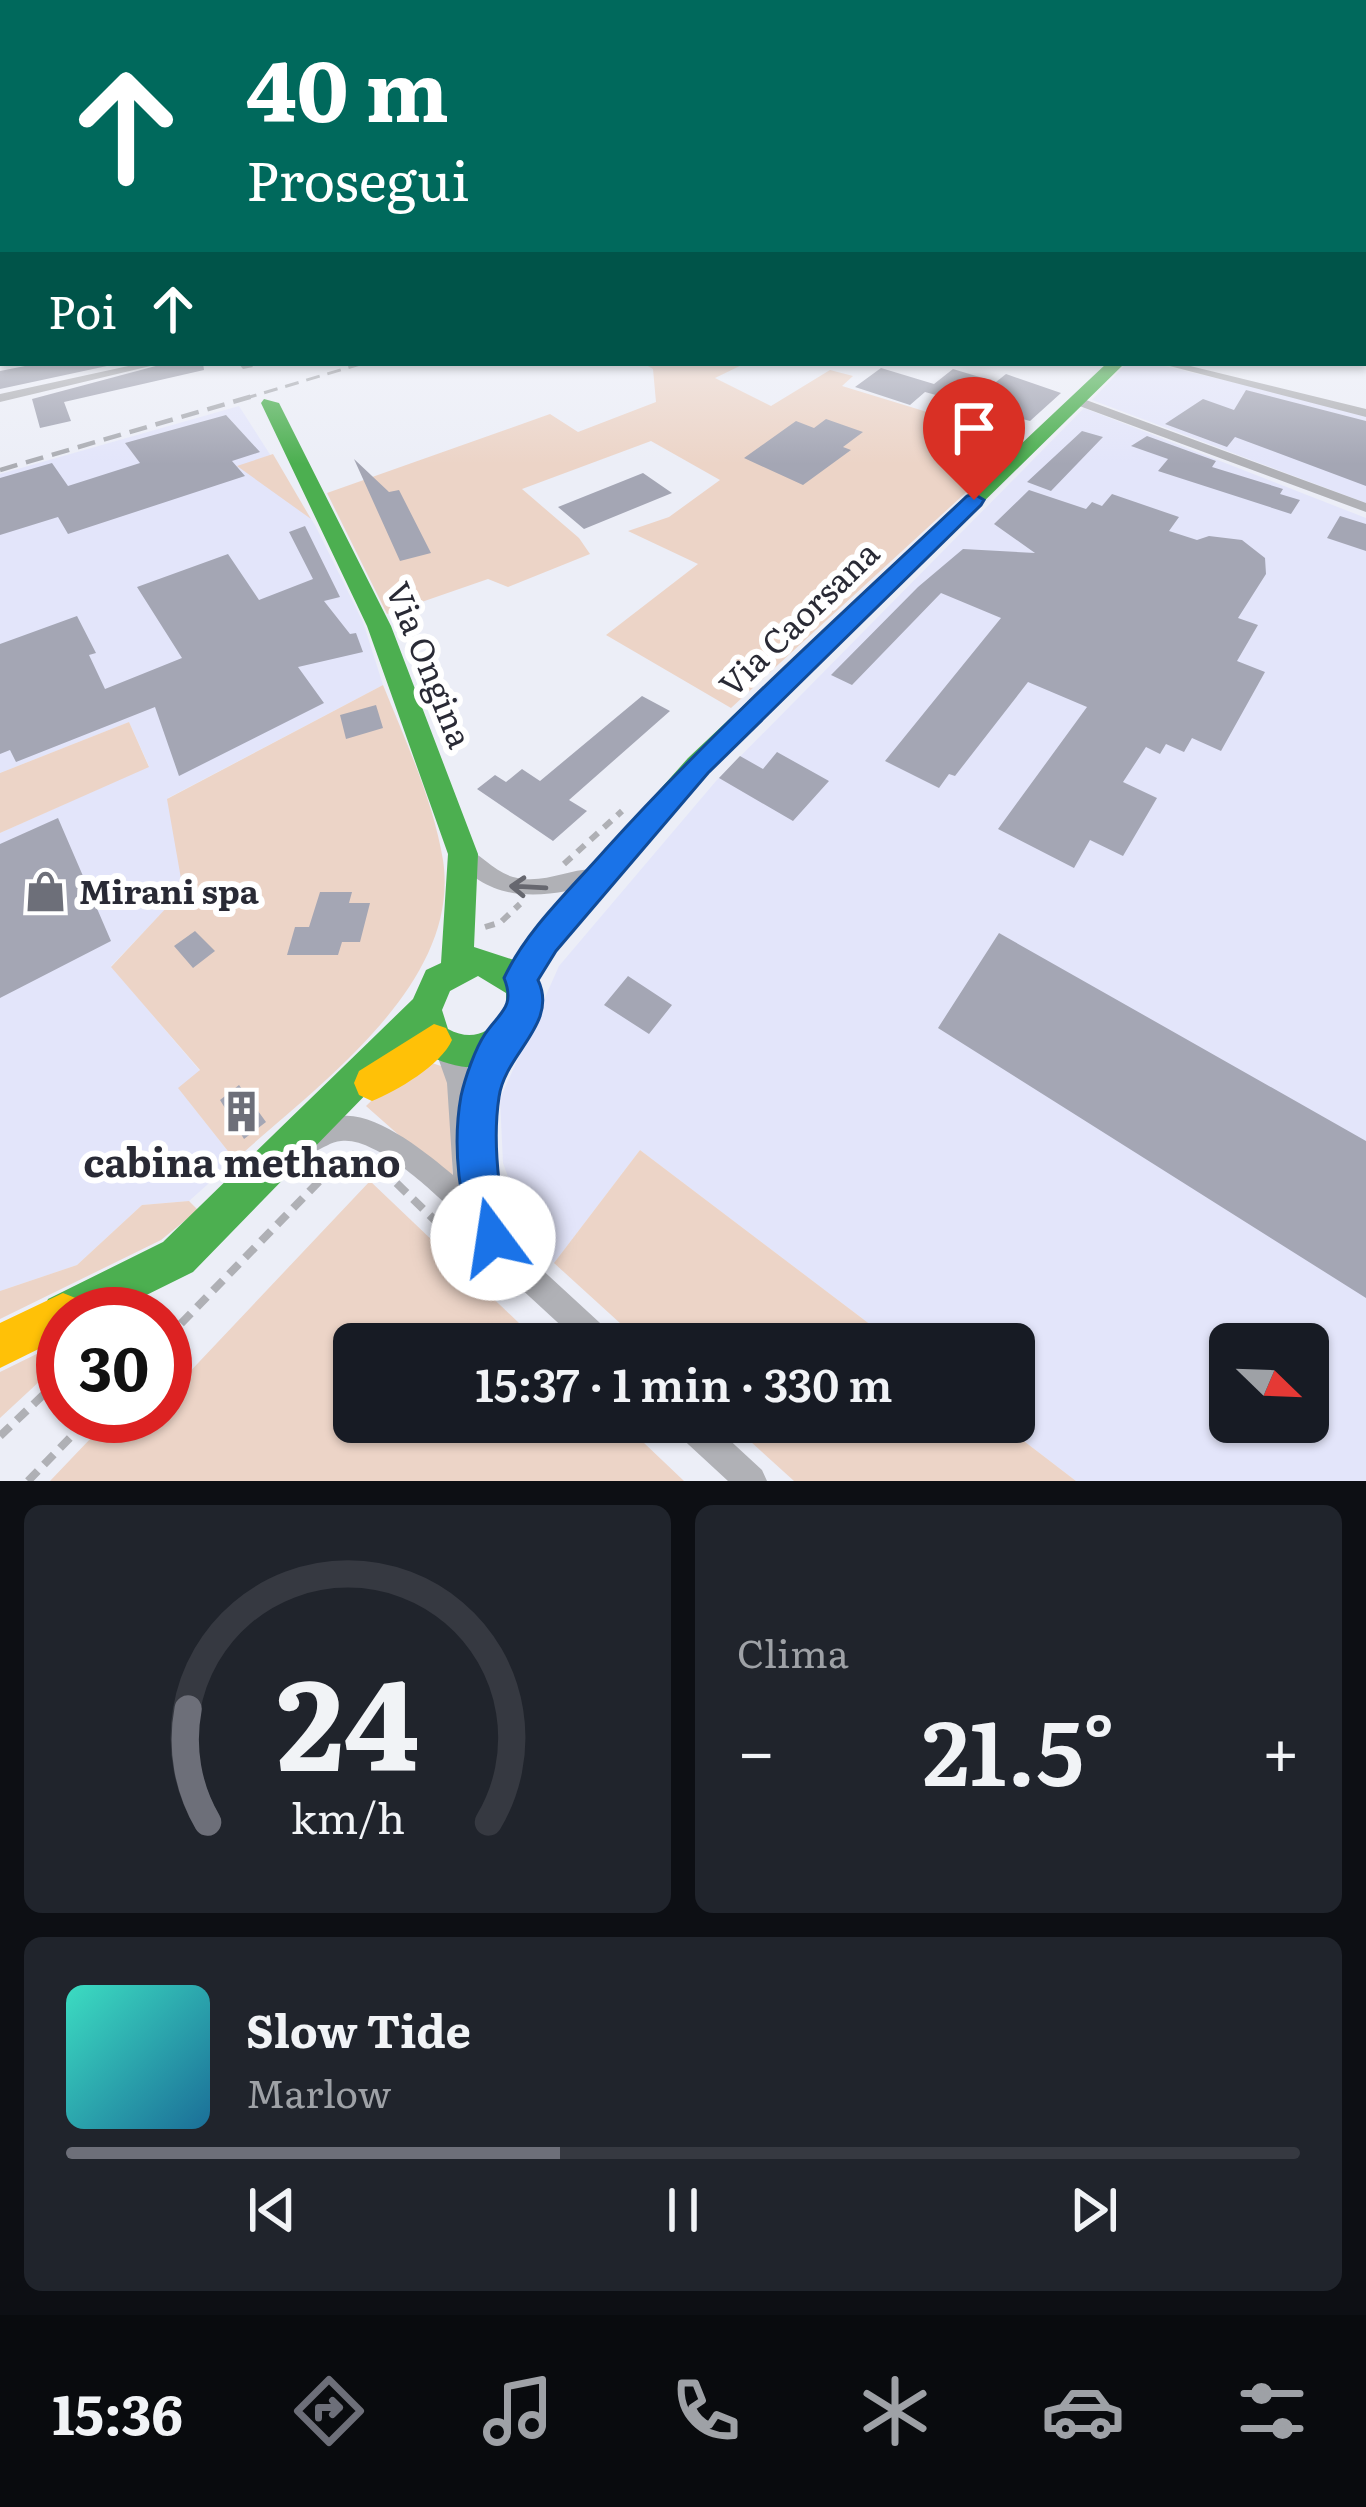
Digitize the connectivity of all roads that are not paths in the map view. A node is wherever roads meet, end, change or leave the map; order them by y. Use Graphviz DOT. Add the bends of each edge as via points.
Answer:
graph roads {
  1 [pos="144,366"];
  2 [pos="1115,366"];
  3 [pos="1176,366"];
  4 [pos="0,398"];
  5 [pos="1078,401"];
  6 [pos="270,403"];
  7 [pos="1366,412"];
  8 [pos="1366,508"];
  9 [pos="463,854"];
  10 [pos="603,872"];
  11 [pos="545,940"];
  12 [pos="466,964"];
  13 [pos="520,978"];
  14 [pos="424,1010"];
  15 [pos="440,1044"];
  16 [pos="498,1046"];
  17 [pos="326,1113"];
  18 [pos="282,1155"];
  19 [pos="476,1203"];
  20 [pos="117,1287"];
  21 [pos="579,1323"];
  22 [pos="36,1328"];
  23 [pos="0,1346"];
  24 [pos="710,1443"];
  25 [pos="751,1481"];
  1 -- 4 [label="street"];
  2 -- 5 [label="main road, Via Caorsana"];
  3 -- 7 [label="street"];
  5 -- 8 [label="street"];
  5 -- 10 [label="main road, Via Caorsana" via="698,765"];
  6 -- 9 [label="main road, Via Ongina" via="379,626"];
  10 -- 9 [label="street, one-way" via="563,888 527,890 481,874"];
  9 -- 12 [label="main road, Via Ongina"];
  10 -- 11 [label="main road, Via Caorsana"];
  11 -- 12 [label="main road" via="515,958"];
  11 -- 13 [label="main road, Via Caorsana"];
  12 -- 13 [label="main road" via="494,962"];
  12 -- 14 [label="main road" via="438,981"];
  13 -- 16 [label="main road" via="522,1021"];
  14 -- 15 [label="main road"];
  14 -- 17 [label="main road"];
  15 -- 16 [label="main road" via="462,1054"];
  15 -- 17 [label="main road"];
  15 -- 19 [label="street" via="461,1073 462,1159"];
  16 -- 19 [label="street" via="480,1095"];
  17 -- 18 [label="main road"];
  18 -- 19 [label="street" via="355,1127"];
  18 -- 20 [label="main road" via="178,1257"];
  19 -- 21 [label="street" via="502,1252"];
  22 -- 23 [label="main road"];
  24 -- 25 [label="street"];
}
